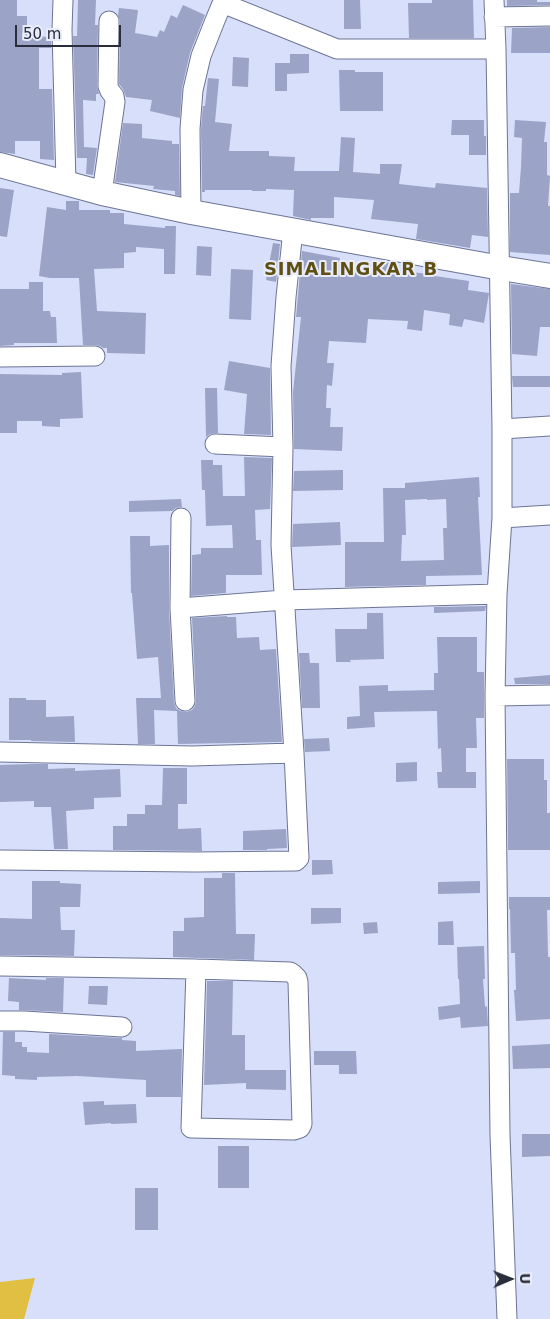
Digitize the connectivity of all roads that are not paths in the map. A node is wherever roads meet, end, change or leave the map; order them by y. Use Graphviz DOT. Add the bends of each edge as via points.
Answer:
graph roads {
  1 [pos="63,0"];
  2 [pos="494,9"];
  3 [pos="550,16"];
  4 [pos="109,22"];
  5 [pos="496,49"];
  6 [pos="0,165"];
  7 [pos="66,183"];
  8 [pos="102,192"];
  9 [pos="191,212"];
  10 [pos="293,230"];
  11 [pos="500,268"];
  12 [pos="550,276"];
  13 [pos="96,356"];
  14 [pos="0,357"];
  15 [pos="550,426"];
  16 [pos="502,429"];
  17 [pos="215,444"];
  18 [pos="283,447"];
  19 [pos="550,515"];
  20 [pos="181,518"];
  21 [pos="502,518"];
  22 [pos="497,594"];
  23 [pos="284,600"];
  24 [pos="180,608"];
  25 [pos="550,694"];
  26 [pos="495,696"];
  27 [pos="185,701"];
  28 [pos="0,752"];
  29 [pos="294,754"];
  30 [pos="0,860"];
  31 [pos="0,966"];
  32 [pos="196,969"];
  33 [pos="0,1021"];
  34 [pos="122,1027"];
  35 [pos="507,1319"];
  1 -- 7 [label="street"];
  2 -- 3 [label="street"];
  2 -- 5 [label="street"];
  4 -- 8 [label="street" via="108,86 115,102"];
  5 -- 9 [label="street" via="338,49 227,5 221,6 201,56 193,90"];
  5 -- 11 [label="street"];
  6 -- 7 [label="main road"];
  7 -- 8 [label="main road"];
  8 -- 9 [label="main road"];
  9 -- 10 [label="main road"];
  10 -- 11 [label="main road"];
  10 -- 18 [label="street" via="281,366"];
  11 -- 12 [label="main road"];
  11 -- 16 [label="street"];
  13 -- 14 [label="street"];
  15 -- 16 [label="street"];
  16 -- 21 [label="street"];
  17 -- 18 [label="street"];
  18 -- 23 [label="street" via="281,544"];
  19 -- 21 [label="street"];
  20 -- 24 [label="street"];
  21 -- 22 [label="street"];
  22 -- 23 [label="street"];
  22 -- 26 [label="street"];
  23 -- 24 [label="street"];
  23 -- 29 [label="street"];
  24 -- 27 [label="street"];
  25 -- 26 [label="street"];
  26 -- 35 [label="street" via="500,1135"];
  28 -- 29 [label="street" via="192,756"];
  29 -- 30 [label="street" via="299,858 296,861"];
  31 -- 32 [label="street"];
  32 -- 32 [label="street" via="191,1128 300,1128 297,978 290,972"];
  33 -- 34 [label="street"];
}
